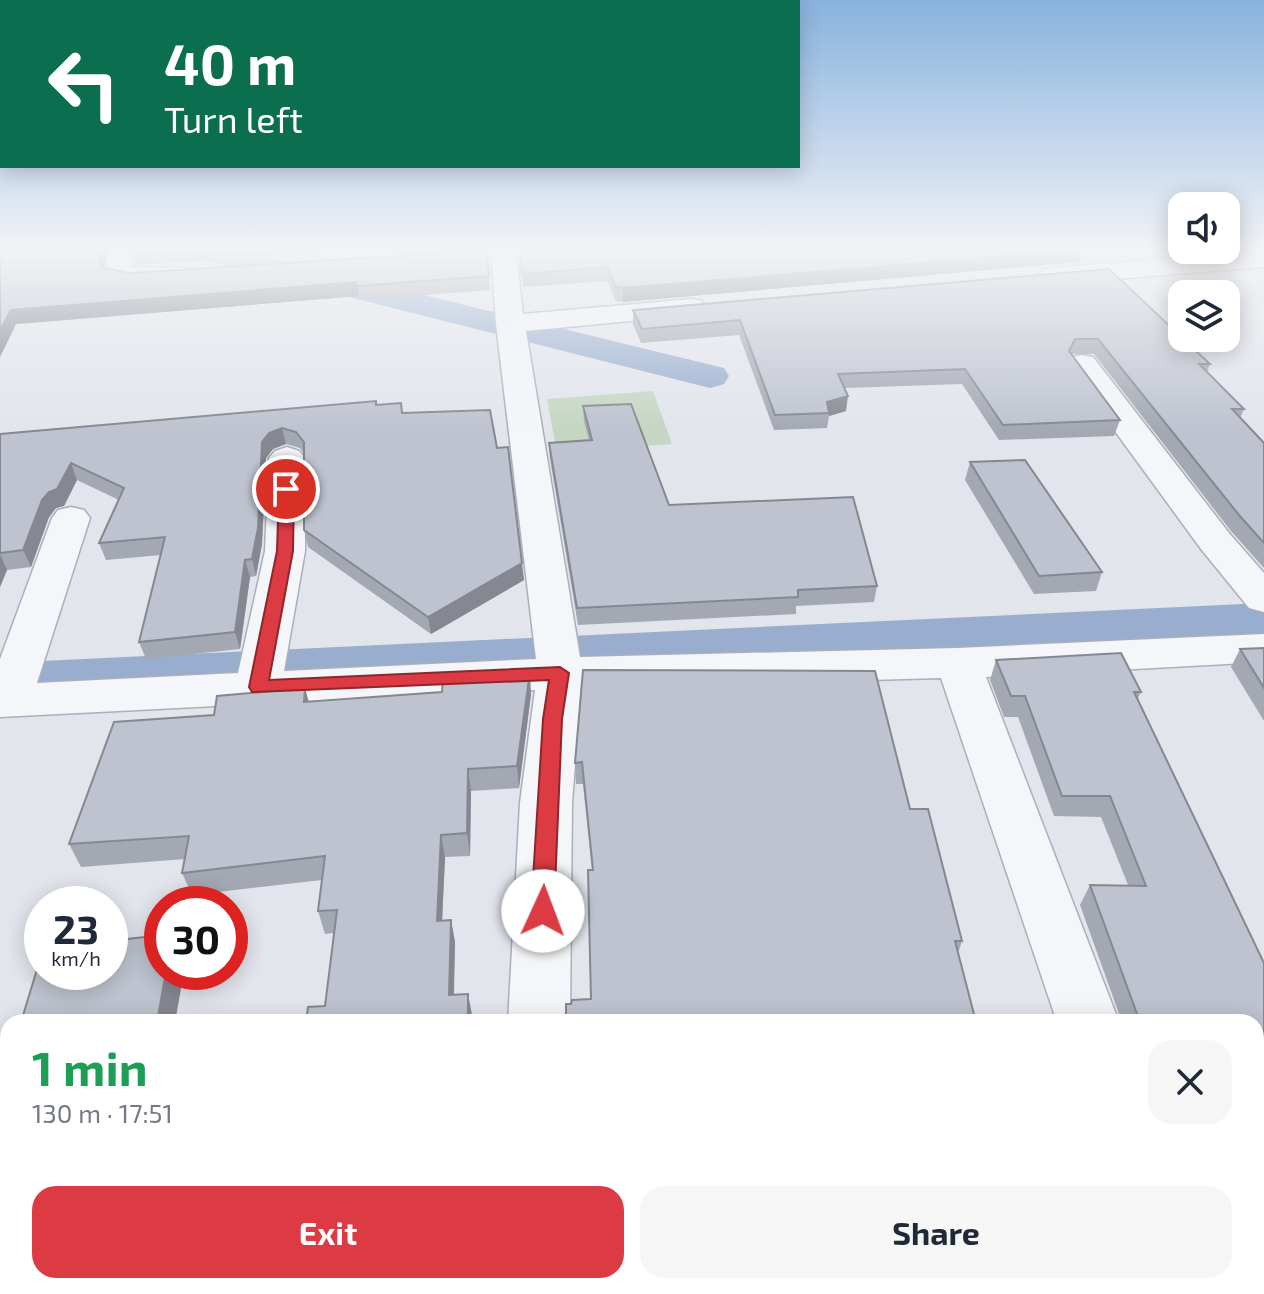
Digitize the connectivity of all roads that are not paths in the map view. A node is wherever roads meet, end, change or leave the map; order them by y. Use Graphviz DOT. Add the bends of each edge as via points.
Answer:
graph roads {
  1 [pos="508,310"];
  2 [pos="655,310"];
  3 [pos="510,324"];
  4 [pos="1082,364"];
  5 [pos="287,458"];
  6 [pos="71,518"];
  7 [pos="1264,599"];
  8 [pos="1264,648"];
  9 [pos="558,652"];
  10 [pos="958,663"];
  11 [pos="263,668"];
  12 [pos="12,686"];
  13 [pos="539,1014"];
  14 [pos="1085,1014"];
  1 -- 3 [label="street"];
  2 -- 3 [label="street"];
  3 -- 9 [label="street"];
  4 -- 7 [label="street"];
  5 -- 11 [label="street" via="285,551"];
  6 -- 12 [label="street"];
  8 -- 10 [label="street"];
  9 -- 10 [label="street"];
  9 -- 11 [label="street"];
  9 -- 13 [label="street"];
  10 -- 14 [label="street"];
  11 -- 12 [label="street"];
}
